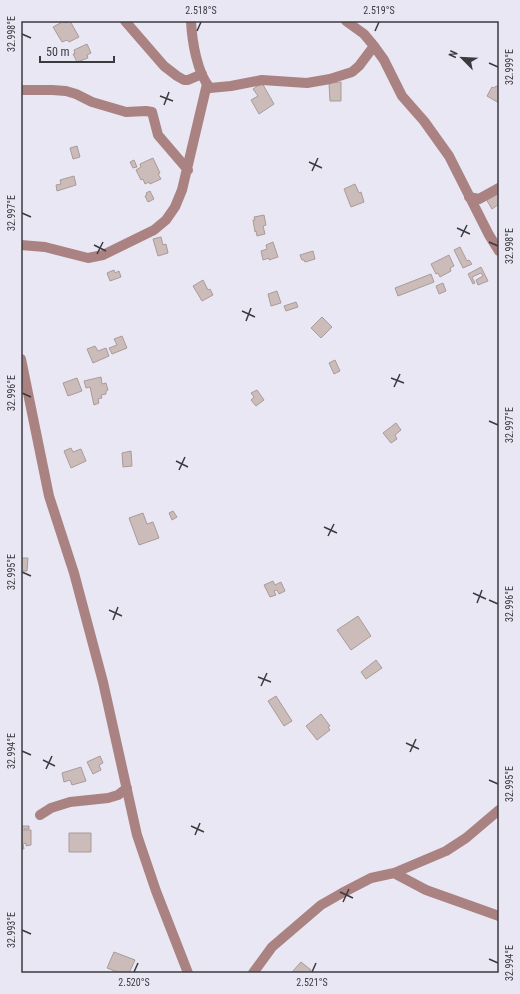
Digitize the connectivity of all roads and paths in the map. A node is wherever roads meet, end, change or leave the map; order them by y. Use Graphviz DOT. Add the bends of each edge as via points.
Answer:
graph roads {
  1 [pos="125,21"];
  2 [pos="191,21"];
  3 [pos="346,21"];
  4 [pos="374,46"];
  5 [pos="202,74"];
  6 [pos="207,84"];
  7 [pos="21,90"];
  8 [pos="188,170"];
  9 [pos="499,188"];
  10 [pos="469,197"];
  11 [pos="21,245"];
  12 [pos="499,251"];
  13 [pos="21,359"];
  14 [pos="127,788"];
  15 [pos="499,810"];
  16 [pos="40,816"];
  17 [pos="394,873"];
  18 [pos="499,916"];
  19 [pos="188,973"];
  20 [pos="253,973"];
  1 -- 5 [label="street" via="164,66 179,78 188,80"];
  2 -- 5 [label="street"];
  3 -- 4 [label="street" via="364,34"];
  4 -- 6 [label="street" via="352,72 330,80 307,83 262,80 218,88 210,88"];
  4 -- 10 [label="street" via="402,96 449,156"];
  5 -- 6 [label="street"];
  6 -- 8 [label="street"];
  7 -- 8 [label="street" via="66,91 126,112 152,112 158,135"];
  8 -- 11 [label="street" via="176,207 166,220 154,230 103,255 88,258 45,247"];
  9 -- 10 [label="street" via="479,199"];
  10 -- 12 [label="street"];
  13 -- 14 [label="street" via="49,496 74,573"];
  14 -- 16 [label="street" via="118,795 108,798 70,802 51,808"];
  14 -- 19 [label="street" via="137,835"];
  15 -- 17 [label="street" via="446,851"];
  17 -- 18 [label="street" via="426,890"];
  17 -- 20 [label="street" via="371,878 321,905 272,947"];
}
